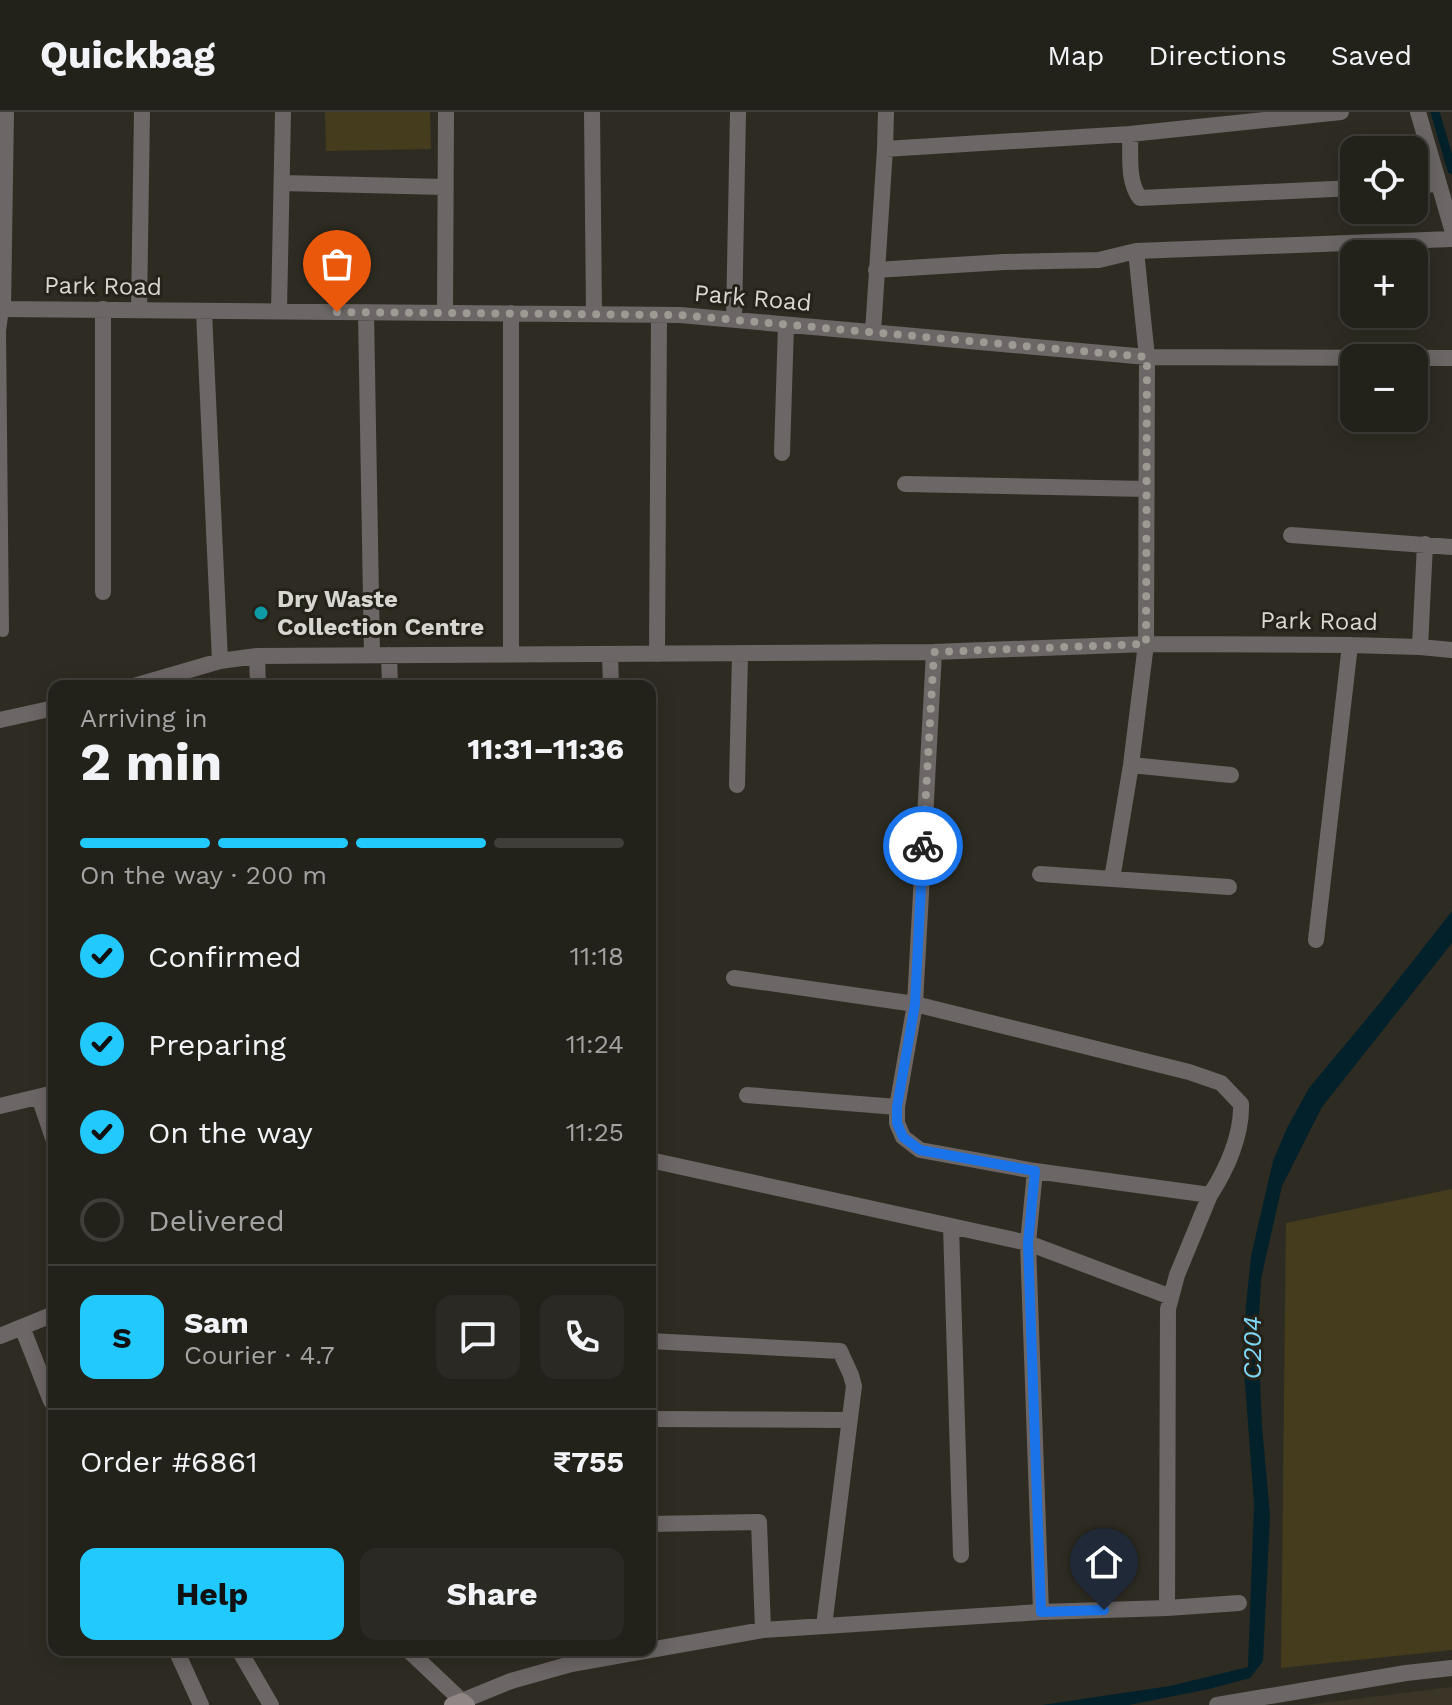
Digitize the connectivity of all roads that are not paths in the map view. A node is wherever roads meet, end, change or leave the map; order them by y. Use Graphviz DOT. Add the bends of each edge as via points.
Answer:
graph roads {
  1 [pos="6,112"];
  2 [pos="142,112"];
  3 [pos="283,112"];
  4 [pos="446,112"];
  5 [pos="592,112"];
  6 [pos="738,112"];
  7 [pos="886,112"];
  8 [pos="1341,112"];
  9 [pos="1418,112"];
  10 [pos="1130,134"];
  11 [pos="885,149"];
  12 [pos="282,183"];
  13 [pos="1428,184"];
  14 [pos="1439,184"];
  15 [pos="445,187"];
  16 [pos="1340,189"];
  17 [pos="1452,229"];
  18 [pos="1452,239"];
  19 [pos="1136,251"];
  20 [pos="876,270"];
  21 [pos="1,309"];
  22 [pos="103,309"];
  23 [pos="139,310"];
  24 [pos="279,311"];
  25 [pos="204,312"];
  26 [pos="366,312"];
  27 [pos="445,313"];
  28 [pos="511,313"];
  29 [pos="594,314"];
  30 [pos="659,315"];
  31 [pos="734,320"];
  32 [pos="786,325"];
  33 [pos="873,332"];
  34 [pos="1147,357"];
  35 [pos="1452,358"];
  36 [pos="782,453"];
  37 [pos="905,484"];
  38 [pos="1146,489"];
  39 [pos="1291,535"];
  40 [pos="1425,544"];
  41 [pos="1452,547"];
  42 [pos="103,592"];
  43 [pos="3,631"];
  44 [pos="1146,644"];
  45 [pos="1350,645"];
  46 [pos="1420,647"];
  47 [pos="1452,650"];
  48 [pos="934,652"];
  49 [pos="511,654"];
  50 [pos="610,654"];
  51 [pos="657,654"];
  52 [pos="740,654"];
  53 [pos="380,655"];
  54 [pos="257,656"];
  55 [pos="220,661"];
  56 [pos="155,680"];
  57 [pos="258,680"];
  58 [pos="388,680"];
  59 [pos="611,680"];
  60 [pos="48,709"];
  61 [pos="0,720"];
  62 [pos="1131,765"];
  63 [pos="1231,775"];
  64 [pos="737,785"];
  65 [pos="1040,874"];
  66 [pos="1112,879"];
  67 [pos="1229,887"];
  68 [pos="1316,940"];
  69 [pos="734,978"];
  70 [pos="915,1004"];
  71 [pos="47,1095"];
  72 [pos="747,1095"];
  73 [pos="0,1106"];
  74 [pos="897,1107"];
  75 [pos="656,1161"];
  76 [pos="1035,1171"];
  77 [pos="1210,1195"];
  78 [pos="951,1226"];
  79 [pos="1028,1243"];
  80 [pos="1171,1297"];
  81 [pos="48,1316"];
  82 [pos="22,1327"];
  83 [pos="0,1336"];
  84 [pos="656,1341"];
  85 [pos="48,1393"];
  86 [pos="656,1419"];
  87 [pos="848,1420"];
  88 [pos="656,1524"];
  89 [pos="961,1555"];
  90 [pos="1239,1603"];
  91 [pos="1167,1608"];
  92 [pos="1041,1612"];
  93 [pos="824,1626"];
  94 [pos="763,1630"];
  95 [pos="656,1649"];
  96 [pos="179,1656"];
  97 [pos="242,1656"];
  98 [pos="414,1656"];
  99 [pos="616,1656"];
  100 [pos="1452,1668"];
  101 [pos="460,1704"];
  102 [pos="201,1705"];
  103 [pos="271,1705"];
  104 [pos="1217,1705"];
  1 -- 21 [label="street"];
  2 -- 23 [label="street"];
  3 -- 12 [label="street"];
  4 -- 15 [label="street"];
  5 -- 29 [label="street"];
  6 -- 31 [label="street"];
  7 -- 11 [label="street"];
  8 -- 10 [label="street"];
  9 -- 14 [label="street"];
  10 -- 11 [label="street"];
  10 -- 16 [label="street" via="1132,183 1140,198"];
  11 -- 20 [label="street"];
  12 -- 15 [label="street"];
  12 -- 24 [label="street"];
  13 -- 14 [label="street"];
  14 -- 17 [label="street"];
  15 -- 27 [label="street"];
  18 -- 19 [label="street"];
  19 -- 20 [label="street" via="1099,260"];
  19 -- 34 [label="street"];
  20 -- 33 [label="street"];
  21 -- 22 [label="street, Park Road"];
  21 -- 43 [label="lane"];
  22 -- 23 [label="street, Park Road"];
  22 -- 42 [label="street"];
  23 -- 25 [label="street, Park Road"];
  24 -- 25 [label="street, Park Road"];
  24 -- 26 [label="street, Park Road"];
  25 -- 55 [label="street"];
  26 -- 27 [label="street, Park Road"];
  26 -- 53 [label="street"];
  27 -- 28 [label="street, Park Road"];
  28 -- 29 [label="street, Park Road"];
  28 -- 49 [label="street"];
  29 -- 30 [label="street, Park Road"];
  30 -- 31 [label="street, Park Road"];
  30 -- 51 [label="street"];
  31 -- 32 [label="street, Park Road"];
  32 -- 33 [label="street, Park Road"];
  32 -- 36 [label="street"];
  33 -- 34 [label="street, Park Road"];
  34 -- 35 [label="street, Park Road"];
  34 -- 38 [label="street"];
  37 -- 38 [label="street"];
  38 -- 44 [label="street"];
  39 -- 40 [label="street"];
  40 -- 41 [label="street"];
  40 -- 46 [label="street"];
  44 -- 45 [label="street, Park Road"];
  44 -- 48 [label="street, Park Road"];
  44 -- 62 [label="street"];
  45 -- 46 [label="street, Park Road"];
  45 -- 68 [label="street"];
  46 -- 47 [label="street, Park Road"];
  48 -- 52 [label="street, Park Road"];
  48 -- 70 [label="street"];
  49 -- 50 [label="street, Park Road"];
  49 -- 53 [label="street, Park Road"];
  50 -- 51 [label="street, Park Road"];
  50 -- 59 [label="street"];
  51 -- 52 [label="street, Park Road"];
  52 -- 64 [label="street"];
  53 -- 54 [label="street, Park Road"];
  53 -- 58 [label="street"];
  54 -- 55 [label="street, Park Road"];
  54 -- 57 [label="street"];
  55 -- 56 [label="street, Park Road"];
  60 -- 61 [label="street"];
  62 -- 63 [label="street"];
  62 -- 66 [label="street"];
  65 -- 66 [label="street"];
  66 -- 67 [label="street"];
  69 -- 70 [label="street"];
  70 -- 74 [label="street"];
  70 -- 77 [label="street" via="1221,1083 1241,1104 1241,1119 1224,1174"];
  71 -- 73 [label="street"];
  72 -- 74 [label="street"];
  74 -- 76 [label="street" via="903,1137 920,1150"];
  75 -- 78 [label="street"];
  76 -- 77 [label="street"];
  76 -- 79 [label="street"];
  77 -- 80 [label="street"];
  78 -- 79 [label="street"];
  78 -- 89 [label="street"];
  79 -- 80 [label="street"];
  79 -- 92 [label="street"];
  80 -- 91 [label="street"];
  81 -- 82 [label="street"];
  82 -- 83 [label="street"];
  82 -- 85 [label="street"];
  84 -- 87 [label="street" via="840,1351 854,1386"];
  86 -- 87 [label="street"];
  87 -- 93 [label="street"];
  88 -- 94 [label="street" via="759,1522"];
  90 -- 91 [label="street"];
  91 -- 92 [label="street"];
  92 -- 93 [label="street"];
  93 -- 94 [label="street"];
  94 -- 95 [label="street"];
  96 -- 102 [label="street"];
  97 -- 103 [label="street"];
  98 -- 101 [label="street"];
  99 -- 101 [label="street" via="511,1681"];
  100 -- 104 [label="street"];
}
